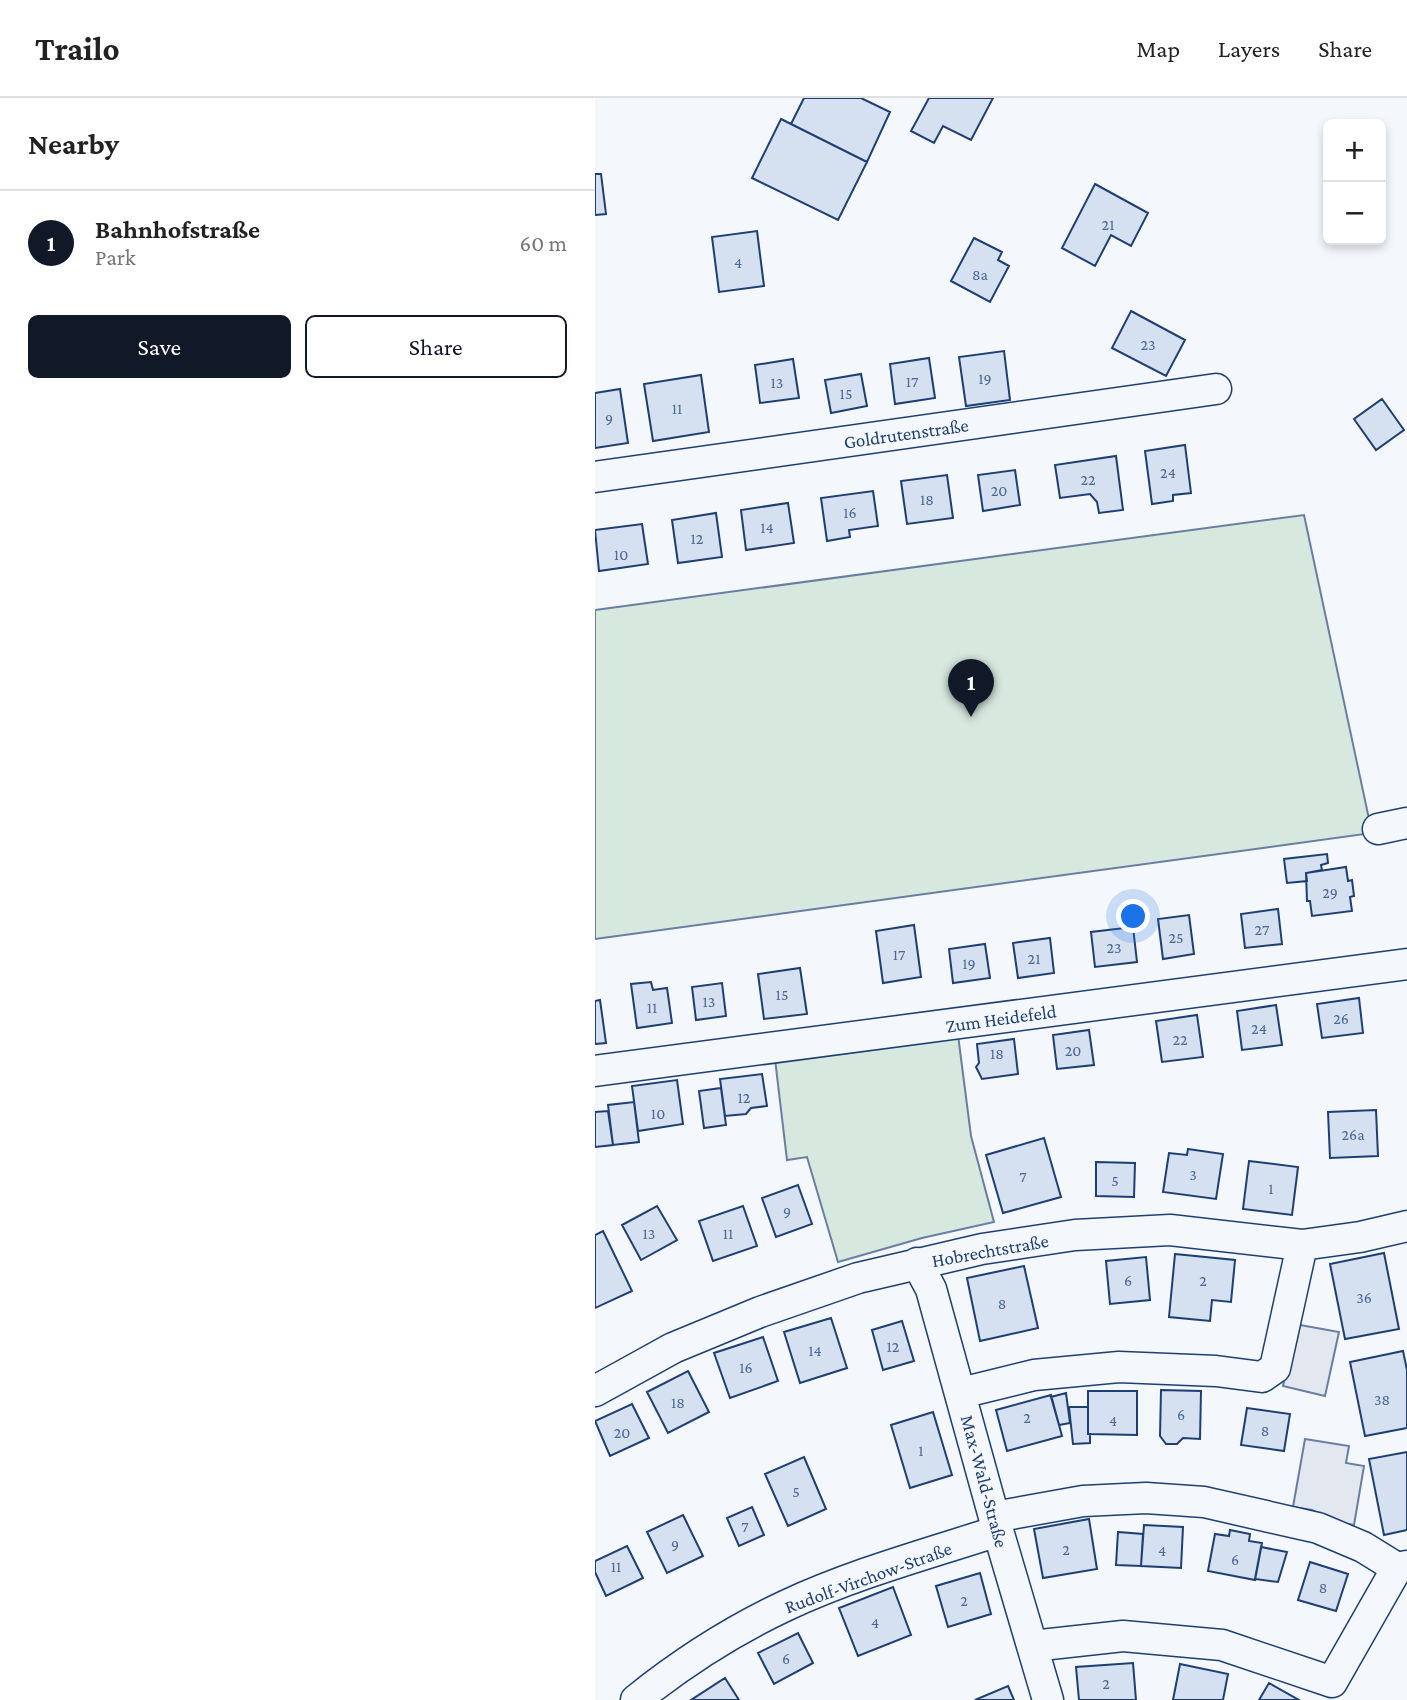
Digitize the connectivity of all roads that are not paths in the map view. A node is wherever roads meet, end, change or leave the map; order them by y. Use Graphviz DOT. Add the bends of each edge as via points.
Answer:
graph roads {
  1 [pos="1216,389"];
  2 [pos="595,477"];
  3 [pos="1407,964"];
  4 [pos="595,1071"];
  5 [pos="1407,1226"];
  6 [pos="1302,1245"];
  7 [pos="917,1263"];
  8 [pos="595,1391"];
  9 [pos="961,1393"];
  10 [pos="996,1524"];
  11 [pos="1402,1567"];
  12 [pos="1032,1646"];
  13 [pos="636,1700"];
  14 [pos="1048,1700"];
  1 -- 2 [label="street, Goldrutenstraße"];
  3 -- 4 [label="street, Zum Heidefeld"];
  5 -- 6 [label="street, Hobrechtstraße"];
  6 -- 7 [label="street, Hobrechtstraße" via="1170,1230 1075,1235"];
  6 -- 9 [label="street" via="1275,1368 1262,1377 1119,1367 1034,1375"];
  7 -- 8 [label="street, Hobrechtstraße" via="760,1312 673,1348"];
  7 -- 9 [label="street, Max-Wald-Straße" via="932,1289"];
  9 -- 10 [label="street, Max-Wald-Straße"];
  10 -- 11 [label="street, Rudolf-Virchow-Straße" via="1083,1501 1146,1498 1204,1502 1318,1528"];
  10 -- 12 [label="street, Max-Wald-Straße"];
  10 -- 13 [label="street, Rudolf-Virchow-Straße" via="787,1605 721,1640"];
  11 -- 12 [label="street" via="1332,1682 1222,1645 1123,1636"];
  12 -- 14 [label="street, Max-Wald-Straße"];
}
